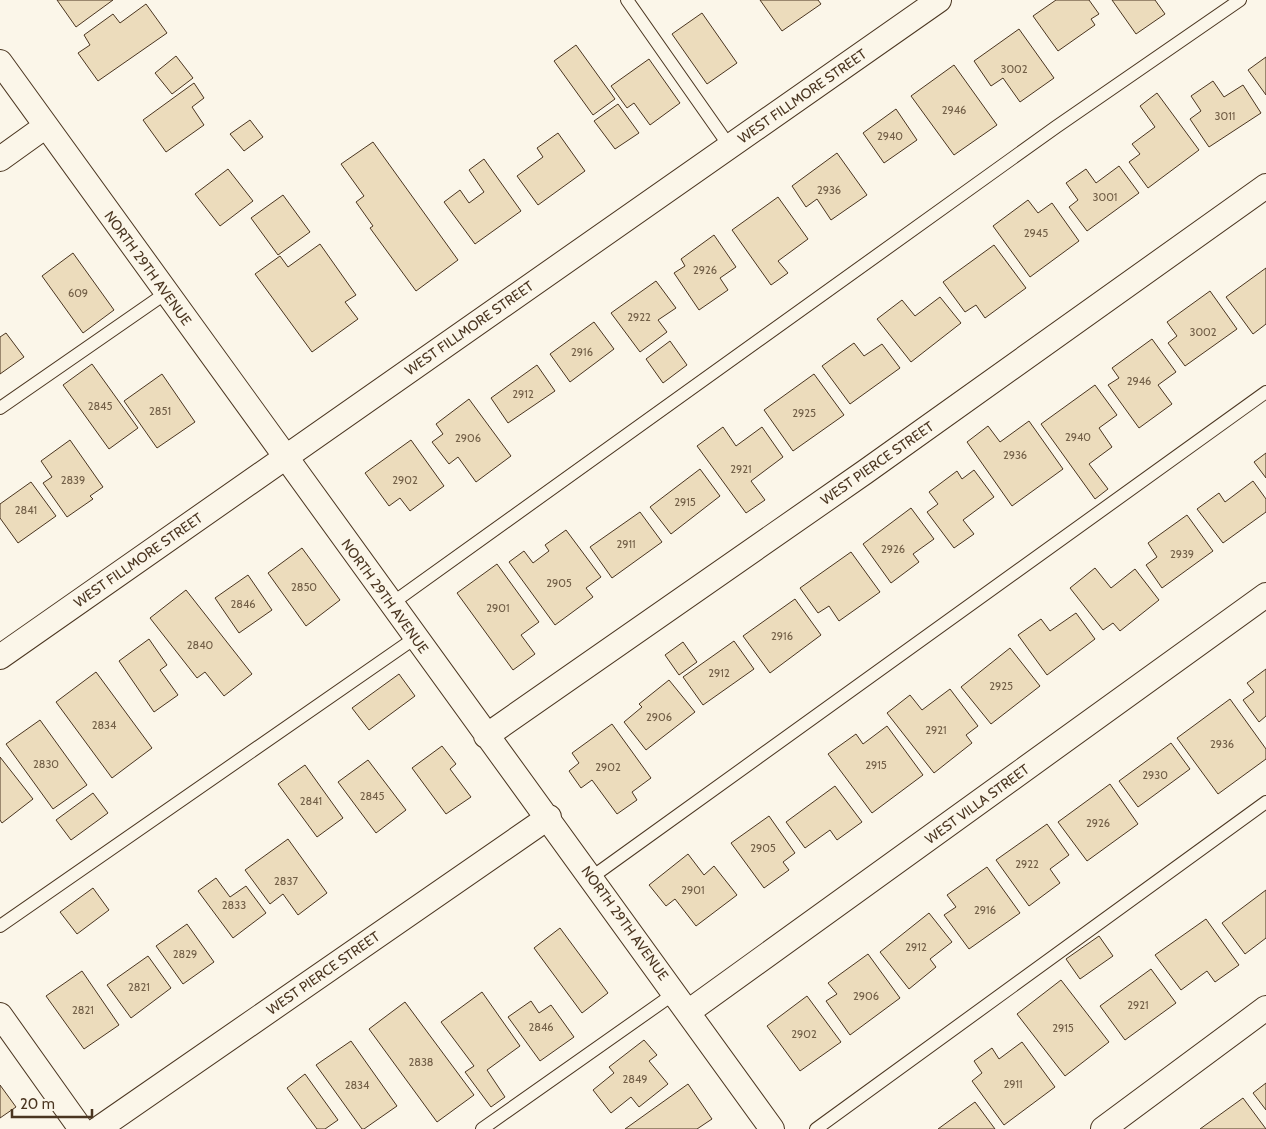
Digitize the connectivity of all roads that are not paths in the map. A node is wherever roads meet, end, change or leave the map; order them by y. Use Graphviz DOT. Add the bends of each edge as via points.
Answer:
graph roads {
  1 [pos="627,0"];
  2 [pos="939,0"];
  3 [pos="1240,0"];
  4 [pos="0,62"];
  5 [pos="46,126"];
  6 [pos="730,146"];
  7 [pos="0,159"];
  8 [pos="1266,186"];
  9 [pos="166,293"];
  10 [pos="1266,392"];
  11 [pos="0,408"];
  12 [pos="284,456"];
  13 [pos="1266,595"];
  14 [pos="391,604"];
  15 [pos="415,638"];
  16 [pos="0,657"];
  17 [pos="486,736"];
  18 [pos="1266,802"];
  19 [pos="548,818"];
  20 [pos="592,877"];
  21 [pos="0,926"];
  22 [pos="675,993"];
  23 [pos="1266,1008"];
  24 [pos="688,1012"];
  25 [pos="0,1015"];
  26 [pos="81,1129"];
  27 [pos="98,1129"];
  28 [pos="482,1129"];
  29 [pos="772,1129"];
  30 [pos="816,1129"];
  31 [pos="1103,1129"];
  1 -- 6 [label="lane"];
  2 -- 6 [label="street, WEST FILLMORE STREET"];
  3 -- 14 [label="lane" via="1031,144"];
  4 -- 5 [label="street, NORTH 29TH AVENUE"];
  5 -- 7 [label="street"];
  5 -- 9 [label="street, NORTH 29TH AVENUE"];
  6 -- 12 [label="street, WEST FILLMORE STREET"];
  8 -- 17 [label="street, WEST PIERCE STREET" via="866,472"];
  9 -- 11 [label="lane"];
  9 -- 12 [label="street, NORTH 29TH AVENUE"];
  10 -- 20 [label="lane"];
  12 -- 14 [label="street, NORTH 29TH AVENUE"];
  12 -- 16 [label="street, WEST FILLMORE STREET"];
  13 -- 24 [label="street, WEST VILLA STREET"];
  14 -- 15 [label="street, NORTH 29TH AVENUE"];
  15 -- 17 [label="street, NORTH 29TH AVENUE"];
  15 -- 21 [label="lane"];
  17 -- 19 [label="street, NORTH 29TH AVENUE"];
  18 -- 30 [label="lane"];
  19 -- 20 [label="street, NORTH 29TH AVENUE"];
  19 -- 27 [label="street, WEST PIERCE STREET"];
  20 -- 22 [label="street, NORTH 29TH AVENUE"];
  22 -- 24 [label="street, NORTH 29TH AVENUE"];
  22 -- 28 [label="lane"];
  23 -- 31 [label="street"];
  24 -- 29 [label="street, NORTH 29TH AVENUE"];
  25 -- 26 [label="street"];
}
